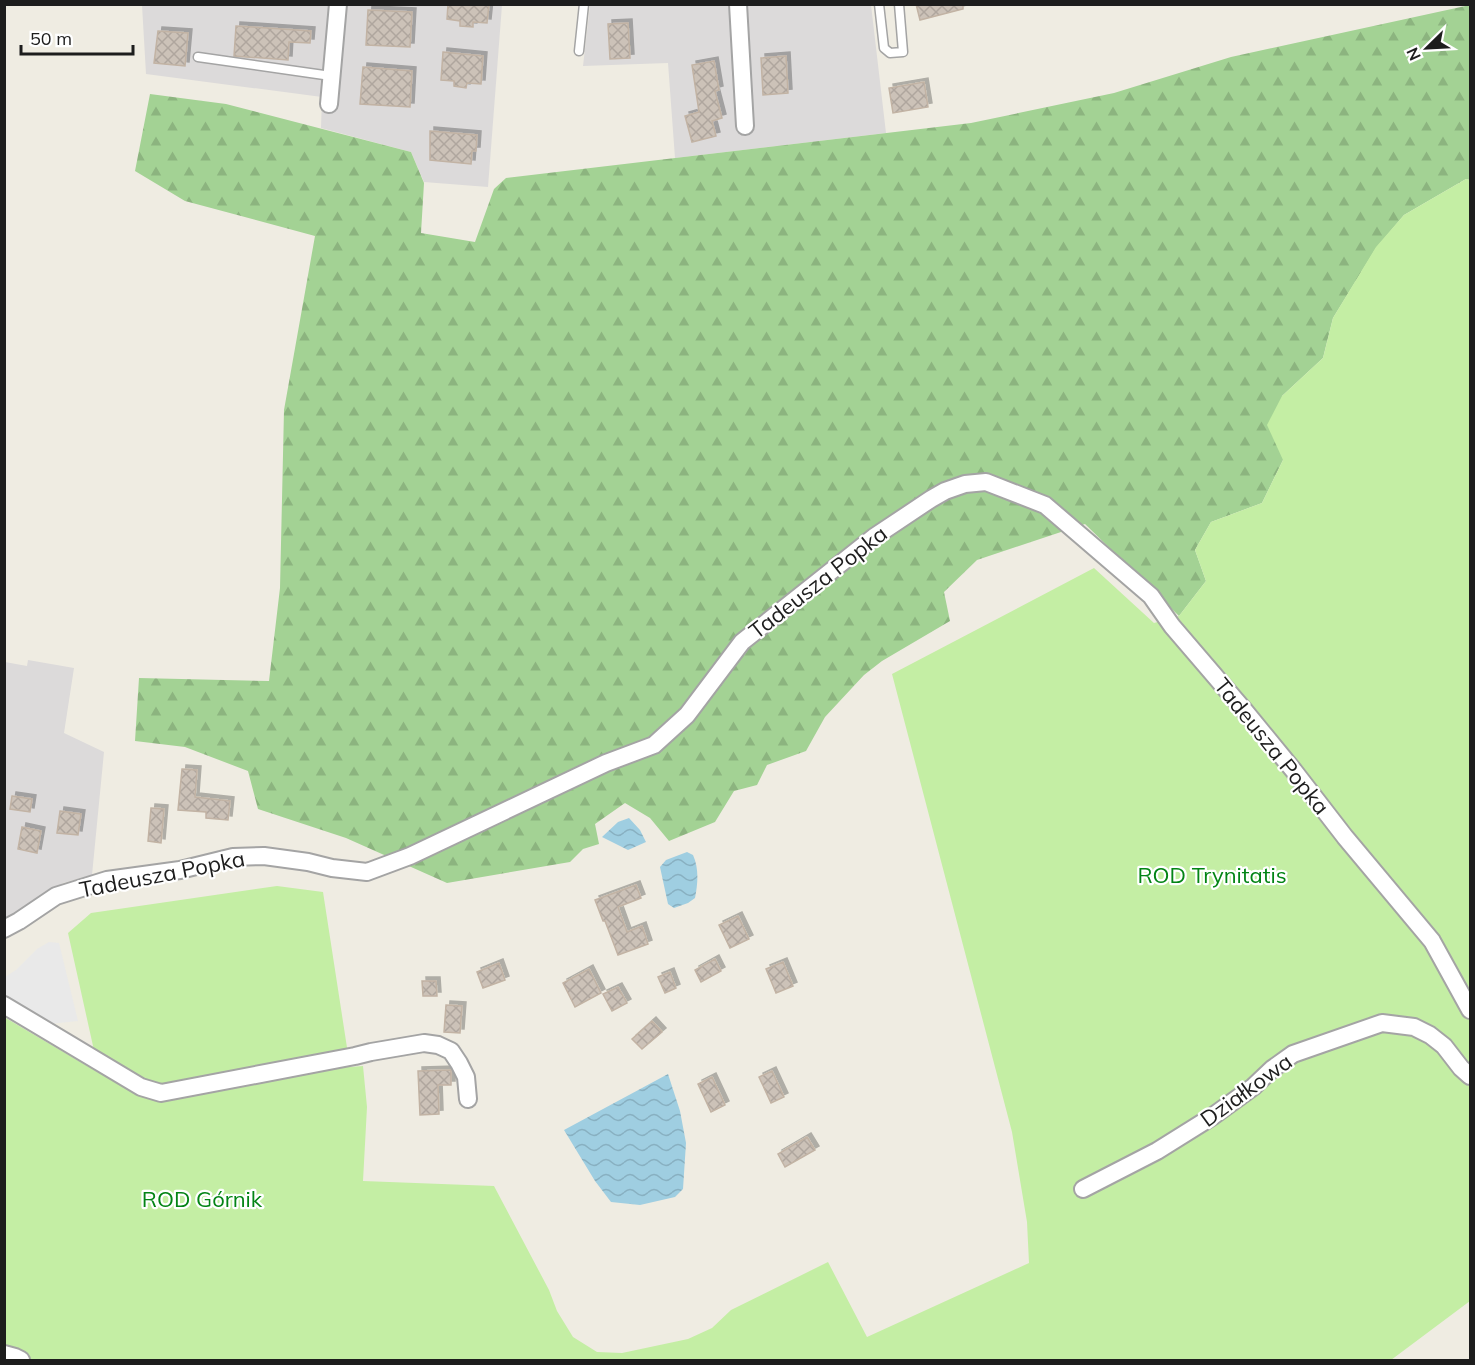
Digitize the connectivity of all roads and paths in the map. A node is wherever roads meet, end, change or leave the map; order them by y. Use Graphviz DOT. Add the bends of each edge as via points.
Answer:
graph roads {
  1 [pos="338,4"];
  2 [pos="584,4"];
  3 [pos="738,4"];
  4 [pos="879,4"];
  5 [pos="898,4"];
  6 [pos="579,51"];
  7 [pos="198,57"];
  8 [pos="331,76"];
  9 [pos="329,104"];
  10 [pos="745,126"];
  11 [pos="4,929"];
  12 [pos="4,1005"];
  13 [pos="1470,1010"];
  14 [pos="1470,1076"];
  15 [pos="468,1100"];
  16 [pos="1083,1189"];
  17 [pos="4,1354"];
  18 [pos="21,1360"];
  1 -- 8 [label="street"];
  2 -- 6 [label="lane"];
  3 -- 10 [label="street"];
  4 -- 5 [label="lane" via="884,48 890,54 903,52"];
  7 -- 8 [label="lane"];
  8 -- 9 [label="street"];
  11 -- 13 [label="street, Tadeusza Popka" via="56,896 107,880 180,870 232,857 264,856 367,872 654,745 687,715 742,642 759,628 874,537 931,499 964,484 986,482 1045,505 1151,596 1432,941"];
  12 -- 15 [label="street" via="141,1087 161,1093 424,1044 450,1051 466,1077"];
  14 -- 16 [label="street, Działkowa" via="1430,1035 1414,1027 1382,1023 1293,1054 1213,1116 1157,1151"];
  17 -- 18 [label="street"];
}
